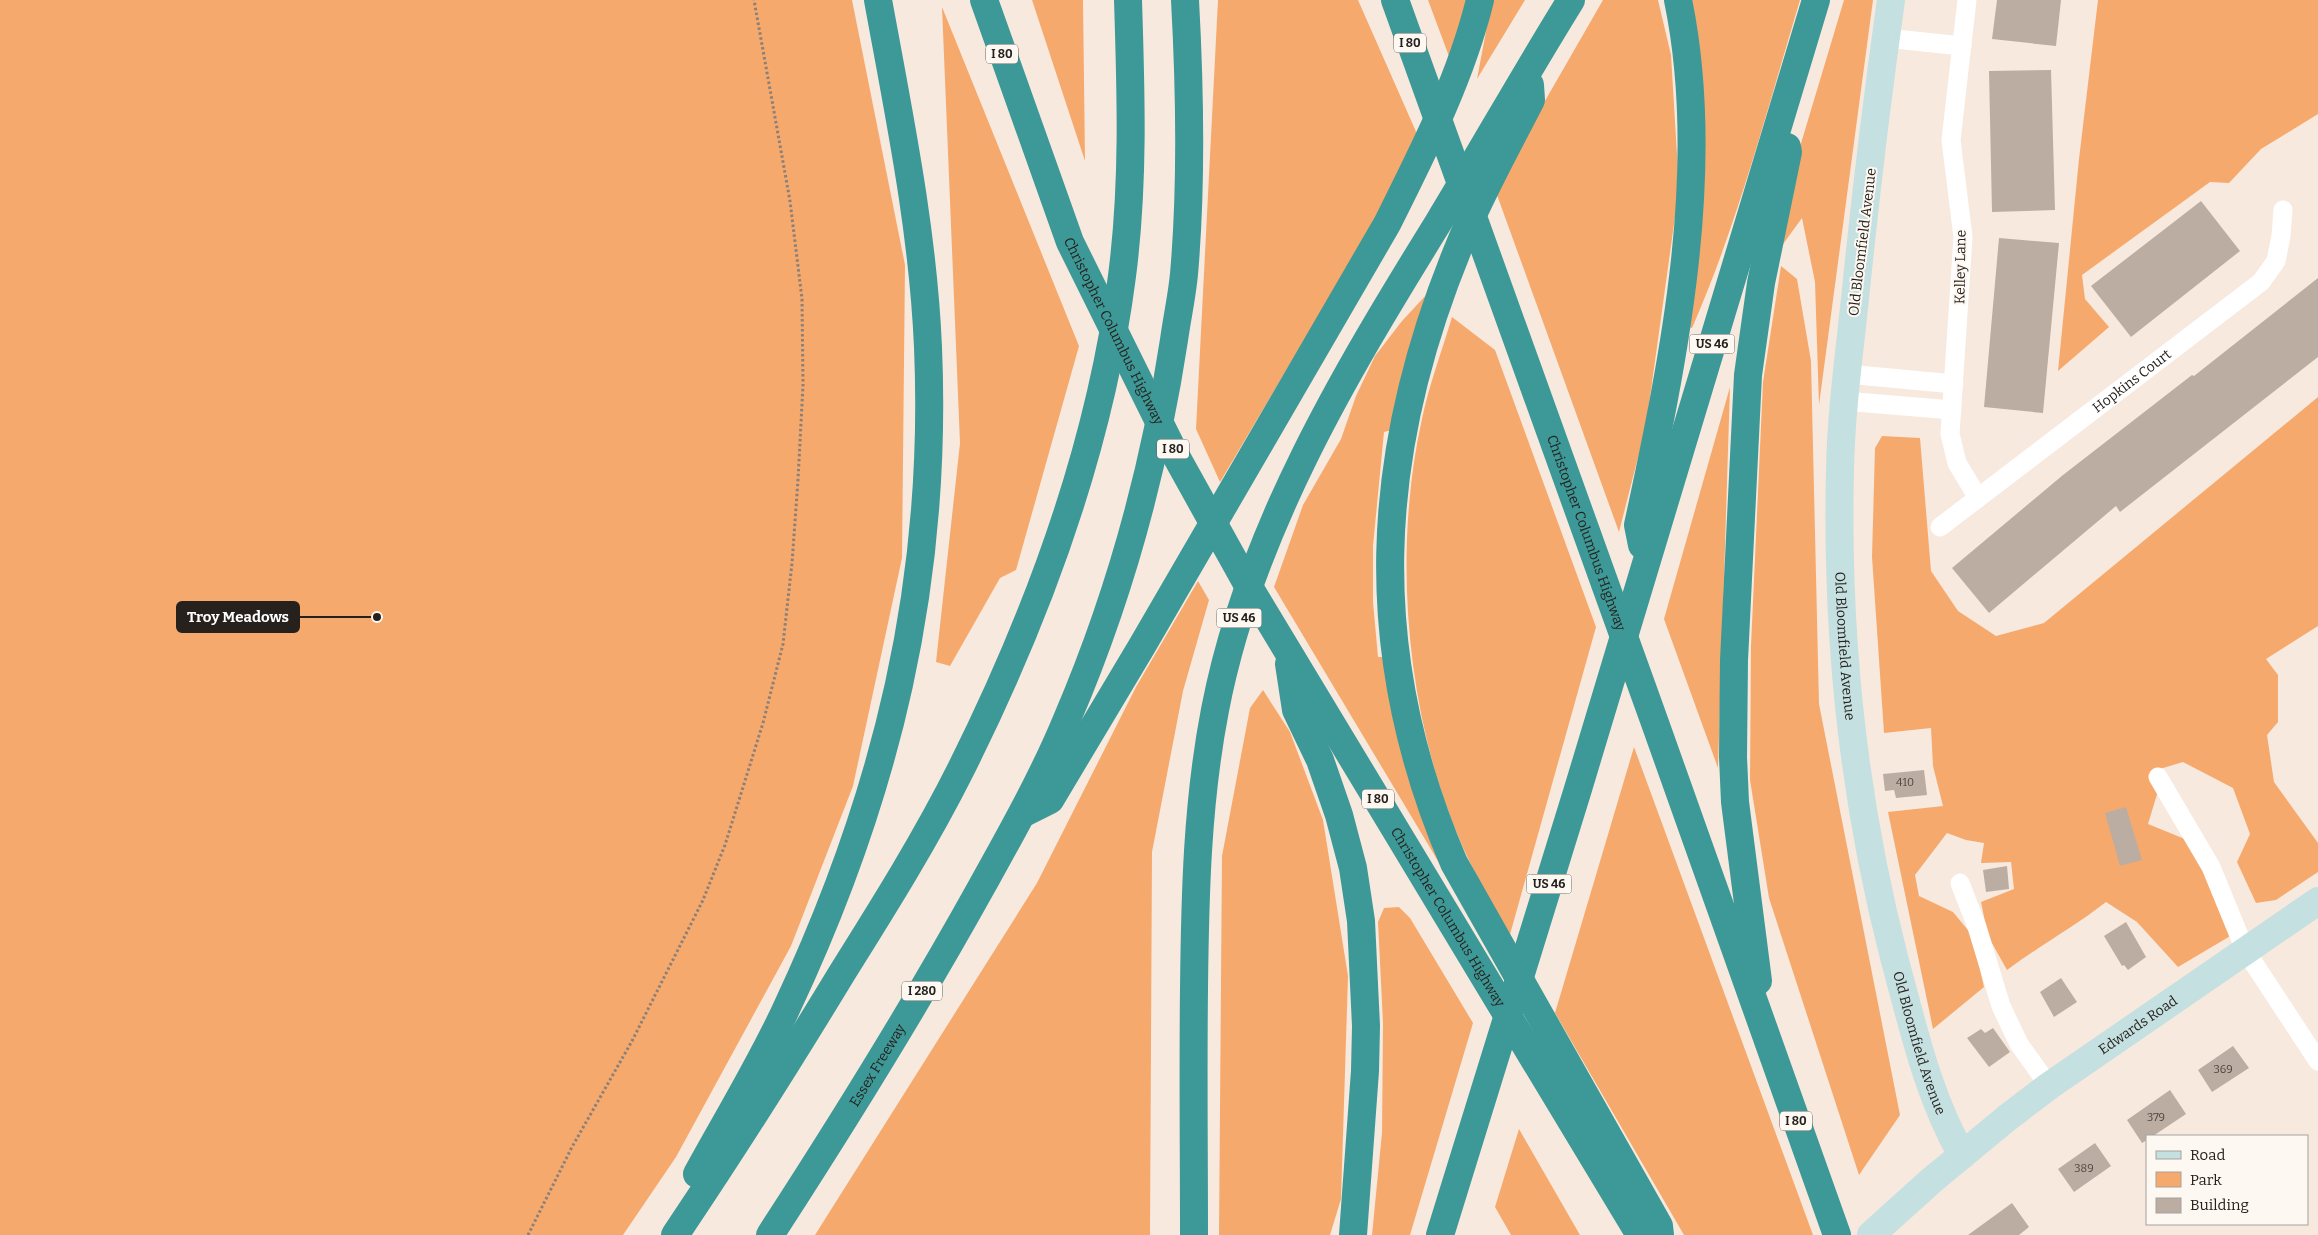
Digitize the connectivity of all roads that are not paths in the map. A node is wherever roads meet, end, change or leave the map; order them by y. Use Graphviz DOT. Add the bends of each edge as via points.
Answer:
graph roads {
  1 [pos="878,0"];
  2 [pos="984,0"];
  3 [pos="1128,0"];
  4 [pos="1186,0"];
  5 [pos="1395,0"];
  6 [pos="1480,0"];
  7 [pos="1571,0"];
  8 [pos="1678,0"];
  9 [pos="1816,0"];
  10 [pos="1891,0"];
  11 [pos="1967,0"];
  12 [pos="1886,38"];
  13 [pos="1962,46"];
  14 [pos="1528,69"];
  15 [pos="1779,124"];
  16 [pos="2283,210"];
  17 [pos="1847,374"];
  18 [pos="1954,384"];
  19 [pos="1844,401"];
  20 [pos="1952,410"];
  21 [pos="1978,498"];
  22 [pos="1940,527"];
  23 [pos="1646,563"];
  24 [pos="1287,650"];
  25 [pos="2158,777"];
  26 [pos="1022,814"];
  27 [pos="1960,883"];
  28 [pos="2318,901"];
  29 [pos="2245,950"];
  30 [pos="1764,1030"];
  31 [pos="2318,1061"];
  32 [pos="2049,1086"];
  33 [pos="1962,1155"];
  34 [pos="1833,1224"];
  35 [pos="665,1235"];
  36 [pos="675,1235"];
  37 [pos="770,1235"];
  38 [pos="1194,1235"];
  39 [pos="1353,1235"];
  40 [pos="1440,1235"];
  41 [pos="1640,1235"];
  42 [pos="1660,1235"];
  43 [pos="1871,1235"];
  1 -- 35 [label="highway" via="908,165 921,257 928,344 930,421 926,502 914,606 899,690 879,769 834,900 770,1042"];
  2 -- 24 [label="highway, Christopher Columbus Highway / I 80" via="1070,242 1201,503"];
  3 -- 36 [label="highway" via="1132,152 1122,278 1100,399 1047,571 1001,686 904,874 758,1111"];
  4 -- 26 [label="highway, Essex Freeway" via="1190,84 1189,192 1184,277 1164,405 1129,546 1098,643 1067,720"];
  5 -- 30 [label="highway, Christopher Columbus Highway / I 80"];
  6 -- 26 [label="highway" via="1464,54 1387,224 1050,800"];
  7 -- 14 [label="highway, US 46"];
  8 -- 23 [label="highway" via="1688,69 1691,180 1671,365 1638,525"];
  9 -- 15 [label="highway, US 46"];
  10 -- 12 [label="street, Old Bloomfield Avenue"];
  11 -- 13 [label="street, Kelley Lane"];
  12 -- 13 [label="street"];
  12 -- 17 [label="street, Old Bloomfield Avenue"];
  13 -- 18 [label="street, Kelley Lane" via="1950,140 1963,237"];
  14 -- 38 [label="highway, US 46" via="1405,274 1305,455 1258,561 1226,662 1205,766 1195,882"];
  14 -- 42 [label="highway" via="1531,100 1460,243 1429,332 1407,416 1396,469 1390,533 1388,578 1393,646 1411,737 1438,825 1454,863 1659,1226"];
  15 -- 23 [label="highway, US 46"];
  15 -- 30 [label="highway" via="1788,152 1761,283 1746,394 1733,704 1735,802"];
  16 -- 21 [label="street, Hopkins Court" via="2276,261 2261,282"];
  17 -- 18 [label="street"];
  17 -- 19 [label="street, Old Bloomfield Avenue"];
  18 -- 20 [label="street, Kelley Lane"];
  19 -- 20 [label="street"];
  19 -- 33 [label="street, Old Bloomfield Avenue" via="1840,475 1842,629 1851,736 1865,826 1884,919 1924,1063 1945,1126"];
  20 -- 21 [label="street, Kelley Lane" via="1952,451 1962,475"];
  21 -- 22 [label="street, Hopkins Court"];
  23 -- 40 [label="highway, US 46"];
  24 -- 39 [label="highway" via="1296,710 1320,760 1339,814 1361,921 1365,1071"];
  24 -- 41 [label="highway, Christopher Columbus Highway / I 80"];
  25 -- 29 [label="street" via="2211,867"];
  26 -- 37 [label="highway, Essex Freeway / I 280" via="952,940"];
  27 -- 32 [label="street" via="2001,1006 2019,1044"];
  28 -- 29 [label="street, Edwards Road"];
  29 -- 31 [label="street"];
  29 -- 32 [label="street, Edwards Road"];
  30 -- 34 [label="highway, Christopher Columbus Highway / I 80"];
  32 -- 33 [label="street, Edwards Road"];
  33 -- 43 [label="street"];
}
